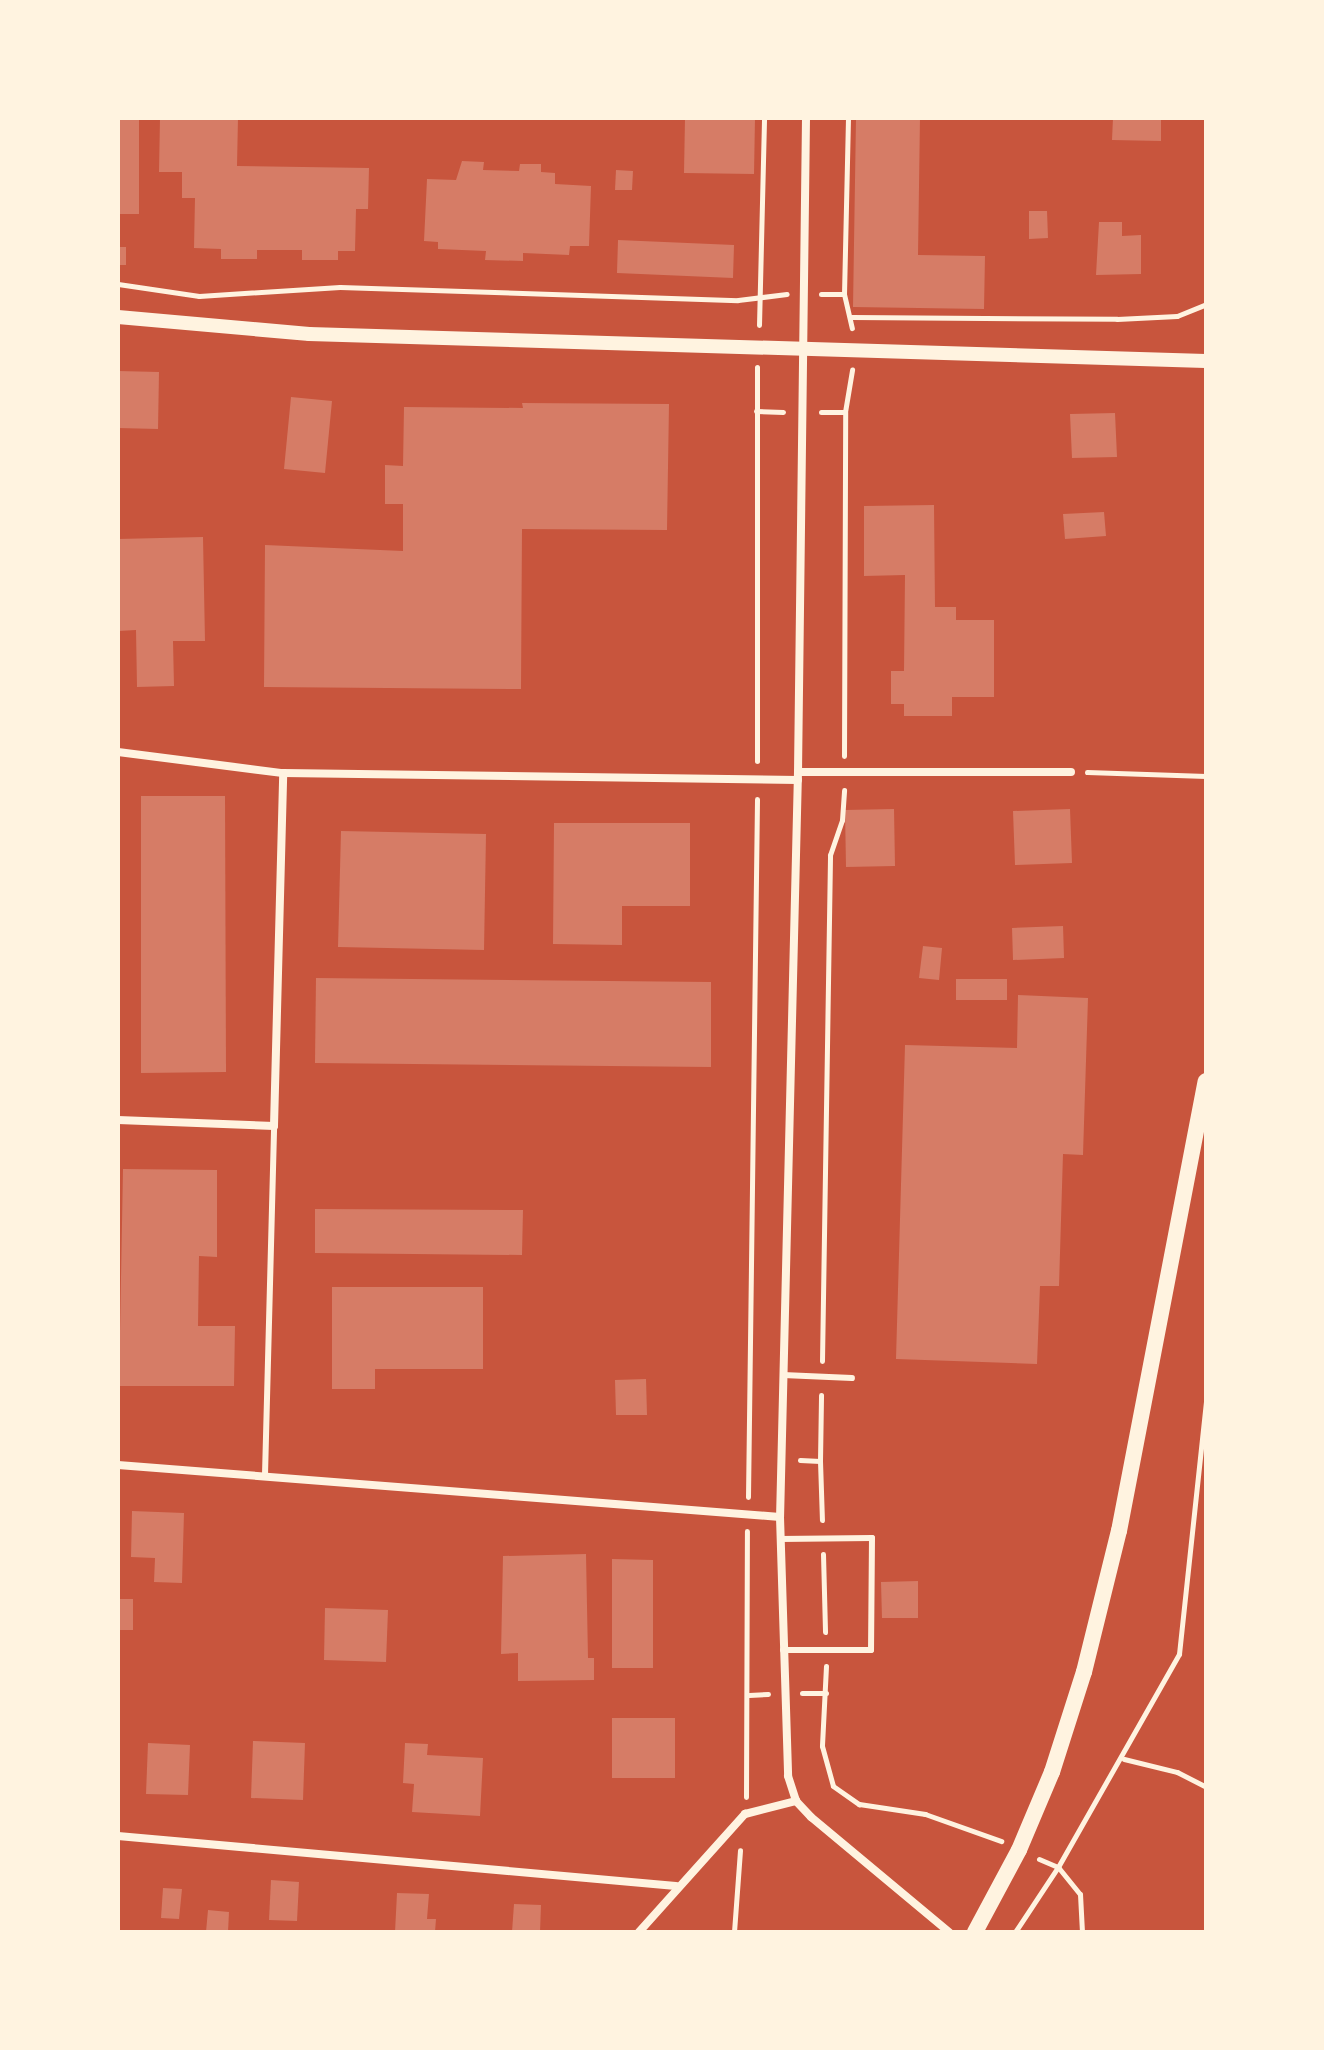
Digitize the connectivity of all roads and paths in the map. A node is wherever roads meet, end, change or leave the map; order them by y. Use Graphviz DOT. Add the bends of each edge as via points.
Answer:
graph roads {
  1 [pos="764,118"];
  2 [pos="806,118"];
  3 [pos="848,118"];
  4 [pos="118,284"];
  5 [pos="760,294"];
  6 [pos="1206,304"];
  7 [pos="118,317"];
  8 [pos="852,317"];
  9 [pos="758,349"];
  10 [pos="803,350"];
  11 [pos="852,353"];
  12 [pos="1206,361"];
  13 [pos="118,752"];
  14 [pos="844,772"];
  15 [pos="1071,772"];
  16 [pos="283,773"];
  17 [pos="798,776"];
  18 [pos="1206,776"];
  19 [pos="757,780"];
  20 [pos="1206,1081"];
  21 [pos="118,1120"];
  22 [pos="274,1126"];
  23 [pos="783,1375"];
  24 [pos="822,1377"];
  25 [pos="852,1378"];
  26 [pos="1206,1400"];
  27 [pos="751,1459"];
  28 [pos="781,1459"];
  29 [pos="820,1461"];
  30 [pos="118,1465"];
  31 [pos="265,1475"];
  32 [pos="747,1516"];
  33 [pos="780,1517"];
  34 [pos="780,1539"];
  35 [pos="822,1539"];
  36 [pos="783,1650"];
  37 [pos="825,1650"];
  38 [pos="1124,1759"];
  39 [pos="1206,1787"];
  40 [pos="796,1801"];
  41 [pos="745,1814"];
  42 [pos="118,1836"];
  43 [pos="1019,1850"];
  44 [pos="1058,1867"];
  45 [pos="676,1886"];
  46 [pos="639,1932"];
  47 [pos="734,1932"];
  48 [pos="949,1932"];
  49 [pos="975,1932"];
  50 [pos="1015,1932"];
  51 [pos="1082,1932"];
  1 -- 5 [label="path"];
  2 -- 10 [label="street"];
  3 -- 8 [label="path" via="844,294"];
  4 -- 5 [label="path" via="199,296 340,287 738,300"];
  5 -- 9 [label="path"];
  6 -- 8 [label="path" via="1177,316 1117,319"];
  7 -- 9 [label="street" via="309,334"];
  8 -- 11 [label="path"];
  9 -- 10 [label="street"];
  9 -- 19 [label="path"];
  10 -- 11 [label="street"];
  10 -- 17 [label="street"];
  11 -- 12 [label="street"];
  11 -- 14 [label="path" via="845,412"];
  13 -- 16 [label="street"];
  14 -- 15 [label="street"];
  14 -- 17 [label="street"];
  14 -- 24 [label="path" via="842,820 830,855"];
  15 -- 18 [label="path"];
  16 -- 19 [label="street"];
  16 -- 22 [label="street"];
  17 -- 19 [label="street"];
  17 -- 23 [label="street"];
  19 -- 27 [label="path"];
  20 -- 43 [label="main road" via="1116,1545 1084,1672 1052,1772"];
  21 -- 22 [label="street"];
  22 -- 31 [label="lane"];
  23 -- 24 [label="lane"];
  23 -- 28 [label="street"];
  24 -- 25 [label="lane"];
  24 -- 29 [label="path"];
  26 -- 38 [label="path" via="1179,1654"];
  27 -- 28 [label="path"];
  27 -- 32 [label="path"];
  28 -- 29 [label="path"];
  28 -- 33 [label="street"];
  29 -- 35 [label="path"];
  30 -- 31 [label="street"];
  31 -- 32 [label="street"];
  32 -- 33 [label="street"];
  32 -- 41 [label="path"];
  33 -- 34 [label="street"];
  34 -- 35 [label="lane"];
  34 -- 36 [label="street"];
  35 -- 37 [label="path"];
  35 -- 37 [label="lane" via="872,1538 871,1650"];
  36 -- 37 [label="lane"];
  36 -- 40 [label="street" via="788,1776"];
  37 -- 43 [label="path" via="822,1746 833,1786 859,1804 967,1825"];
  38 -- 39 [label="path" via="1177,1772"];
  38 -- 44 [label="path"];
  40 -- 41 [label="street"];
  40 -- 48 [label="street"];
  41 -- 45 [label="street"];
  41 -- 47 [label="path"];
  42 -- 45 [label="street"];
  43 -- 44 [label="path"];
  43 -- 49 [label="main road"];
  44 -- 50 [label="path"];
  44 -- 51 [label="path" via="1080,1894"];
  45 -- 46 [label="street"];
}
